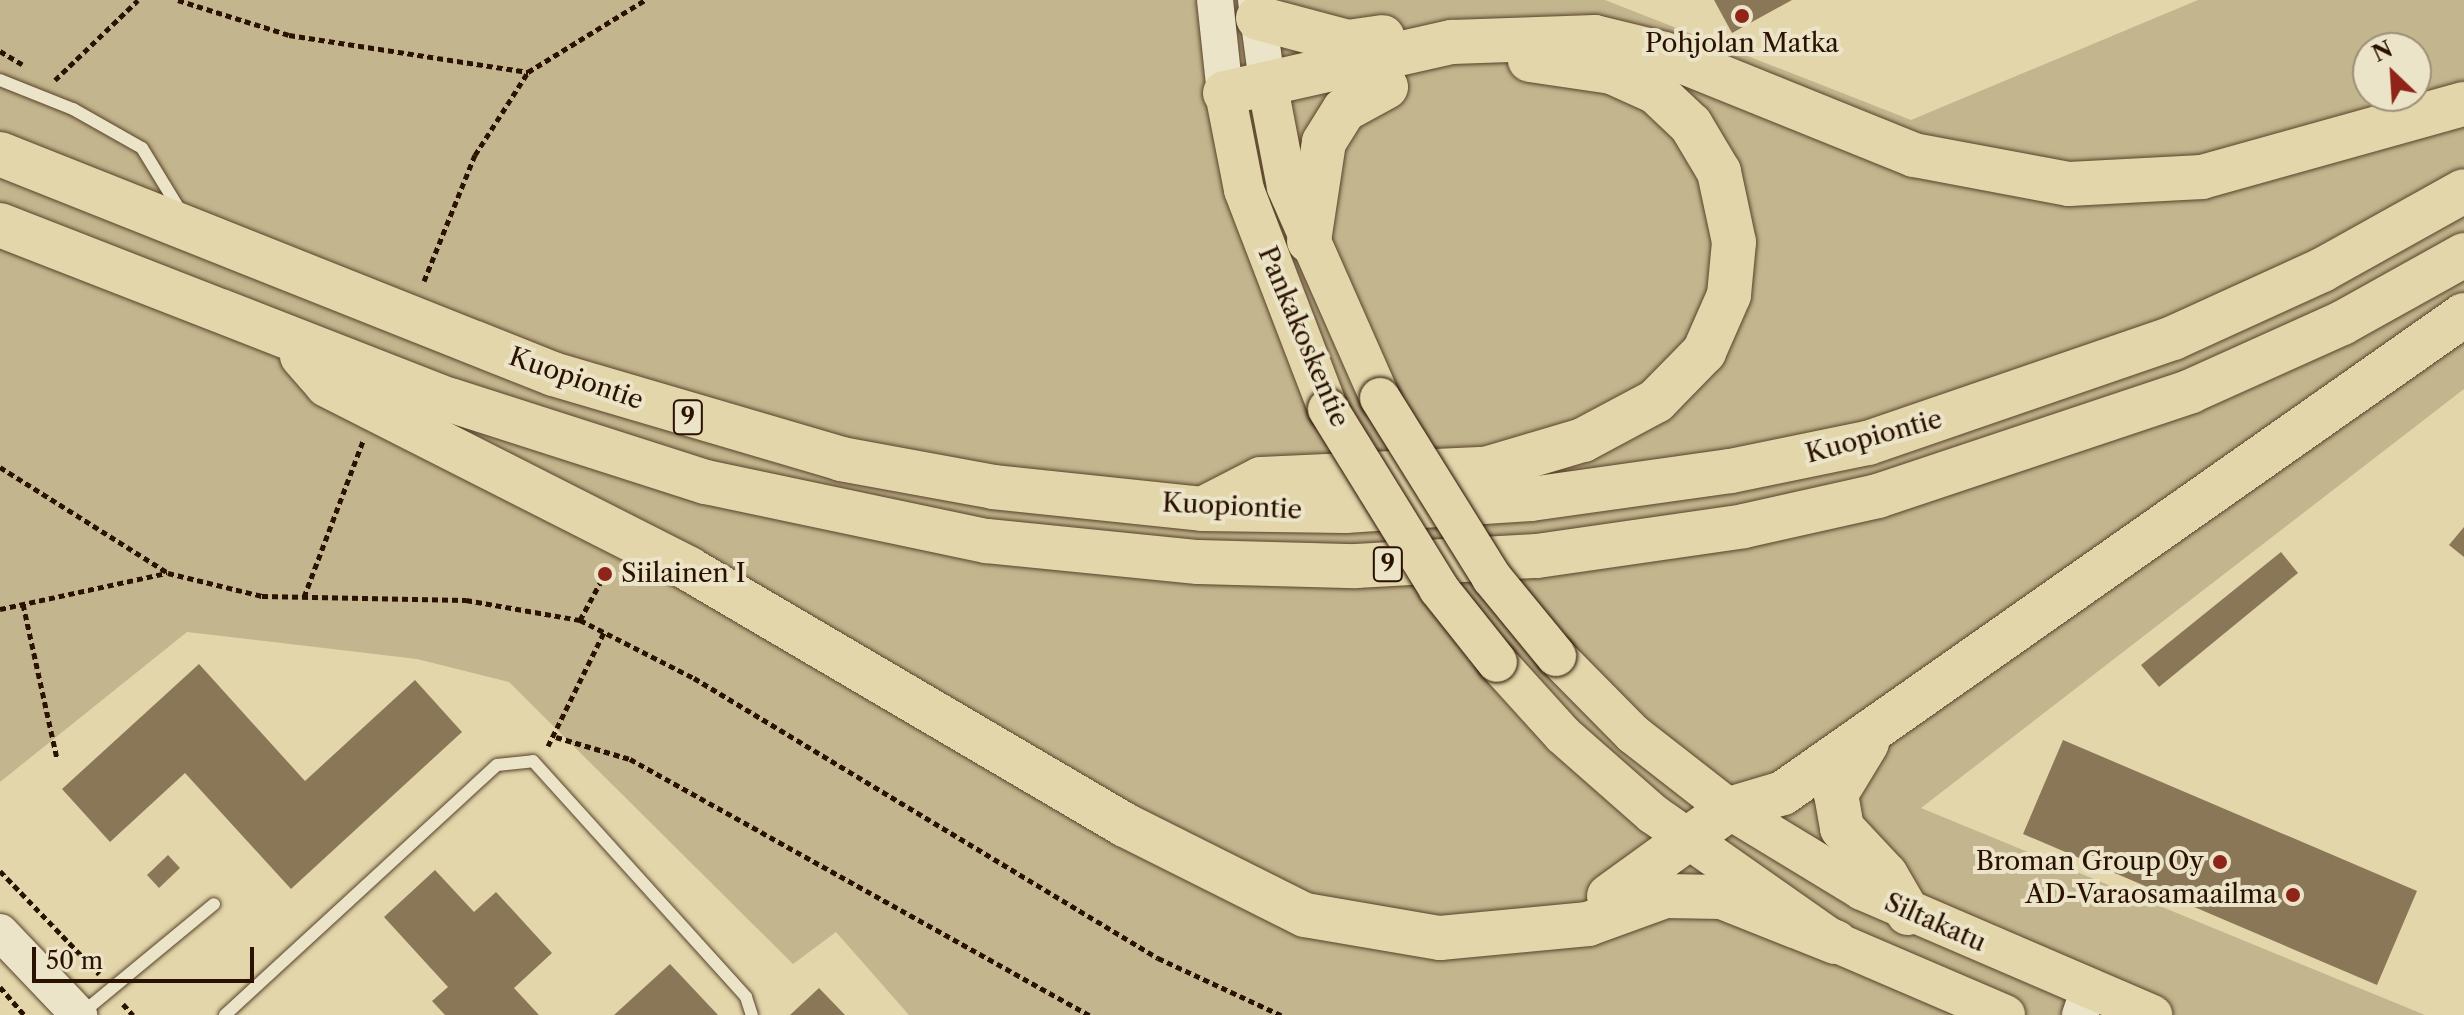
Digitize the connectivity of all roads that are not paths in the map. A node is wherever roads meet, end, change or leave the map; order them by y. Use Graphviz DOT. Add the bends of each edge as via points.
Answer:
graph roads {
  1 [pos="1215,0"];
  2 [pos="1257,9"];
  3 [pos="1452,42"];
  4 [pos="0,80"];
  5 [pos="1386,87"];
  6 [pos="1270,97"];
  7 [pos="2464,104"];
  8 [pos="1228,106"];
  9 [pos="0,154"];
  10 [pos="2464,191"];
  11 [pos="0,225"];
  12 [pos="196,235"];
  13 [pos="1309,241"];
  14 [pos="2464,255"];
  15 [pos="2464,315"];
  16 [pos="288,339"];
  17 [pos="1202,509"];
  18 [pos="1887,721"];
  19 [pos="1729,809"];
  20 [pos="1686,838"];
  21 [pos="214,904"];
  22 [pos="1908,913"];
  23 [pos="1548,924"];
  24 [pos="0,932"];
  25 [pos="1835,942"];
  26 [pos="2084,1002"];
  27 [pos="79,1015"];
  28 [pos="225,1015"];
  29 [pos="752,1015"];
  30 [pos="2005,1015"];
  31 [pos="2152,1015"];
  1 -- 8 [label="main road, Pankakoskentie"];
  2 -- 3 [label="highway" via="1348,42 1420,32"];
  2 -- 6 [label="main road, Pankakoskentie"];
  3 -- 6 [label="highway"];
  3 -- 7 [label="highway" via="1595,37 1664,54 1914,155 2069,184 2202,177"];
  4 -- 12 [label="lane" via="73,109 142,148"];
  5 -- 6 [label="highway"];
  5 -- 13 [label="highway" via="1344,110 1324,142"];
  5 -- 17 [label="highway" via="1496,60 1553,60 1612,72 1656,92 1691,125 1719,172 1734,242 1723,309 1704,352 1656,401 1583,440 1485,469 1261,479"];
  6 -- 8 [label="highway"];
  6 -- 13 [label="main road, Pankakoskentie" via="1287,187"];
  8 -- 20 [label="main road, Pankakoskentie, bridge" via="1280,295 1328,409 1432,577 1497,662 1563,735"];
  9 -- 12 [label="highway, Kuopiontie / 9"];
  10 -- 17 [label="highway, Kuopiontie / 9" via="2322,270 2173,338 1868,443 1731,471 1531,499 1345,511"];
  11 -- 16 [label="highway, Kuopiontie / 9"];
  12 -- 17 [label="highway, Kuopiontie / 9" via="553,374 711,424 993,487"];
  13 -- 19 [label="main road, Pankakoskentie, bridge" via="1380,398 1492,578 1556,656 1633,734"];
  14 -- 16 [label="highway, Kuopiontie / 9" via="2342,323 2191,391 1878,496 1744,526 1537,556 1356,566 1198,562 987,541 831,512 538,432"];
  15 -- 18 [label="highway"];
  16 -- 23 [label="highway" via="327,385 476,455 703,576 1242,889 1305,915 1440,938"];
  18 -- 19 [label="highway" via="1783,793"];
  18 -- 22 [label="highway" via="1847,764 1836,794 1842,828 1886,875"];
  19 -- 20 [label="highway"];
  19 -- 22 [label="main road, Siltakatu"];
  20 -- 23 [label="highway" via="1626,890"];
  20 -- 25 [label="main road"];
  21 -- 27 [label="lane"];
  22 -- 26 [label="main road, Siltakatu"];
  23 -- 25 [label="highway" via="1588,924 1665,896 1722,897"];
  24 -- 27 [label="main road"];
  25 -- 30 [label="main road"];
  26 -- 31 [label="main road, Siltakatu"];
  28 -- 29 [label="lane" via="497,765 533,761 746,997"];
}
